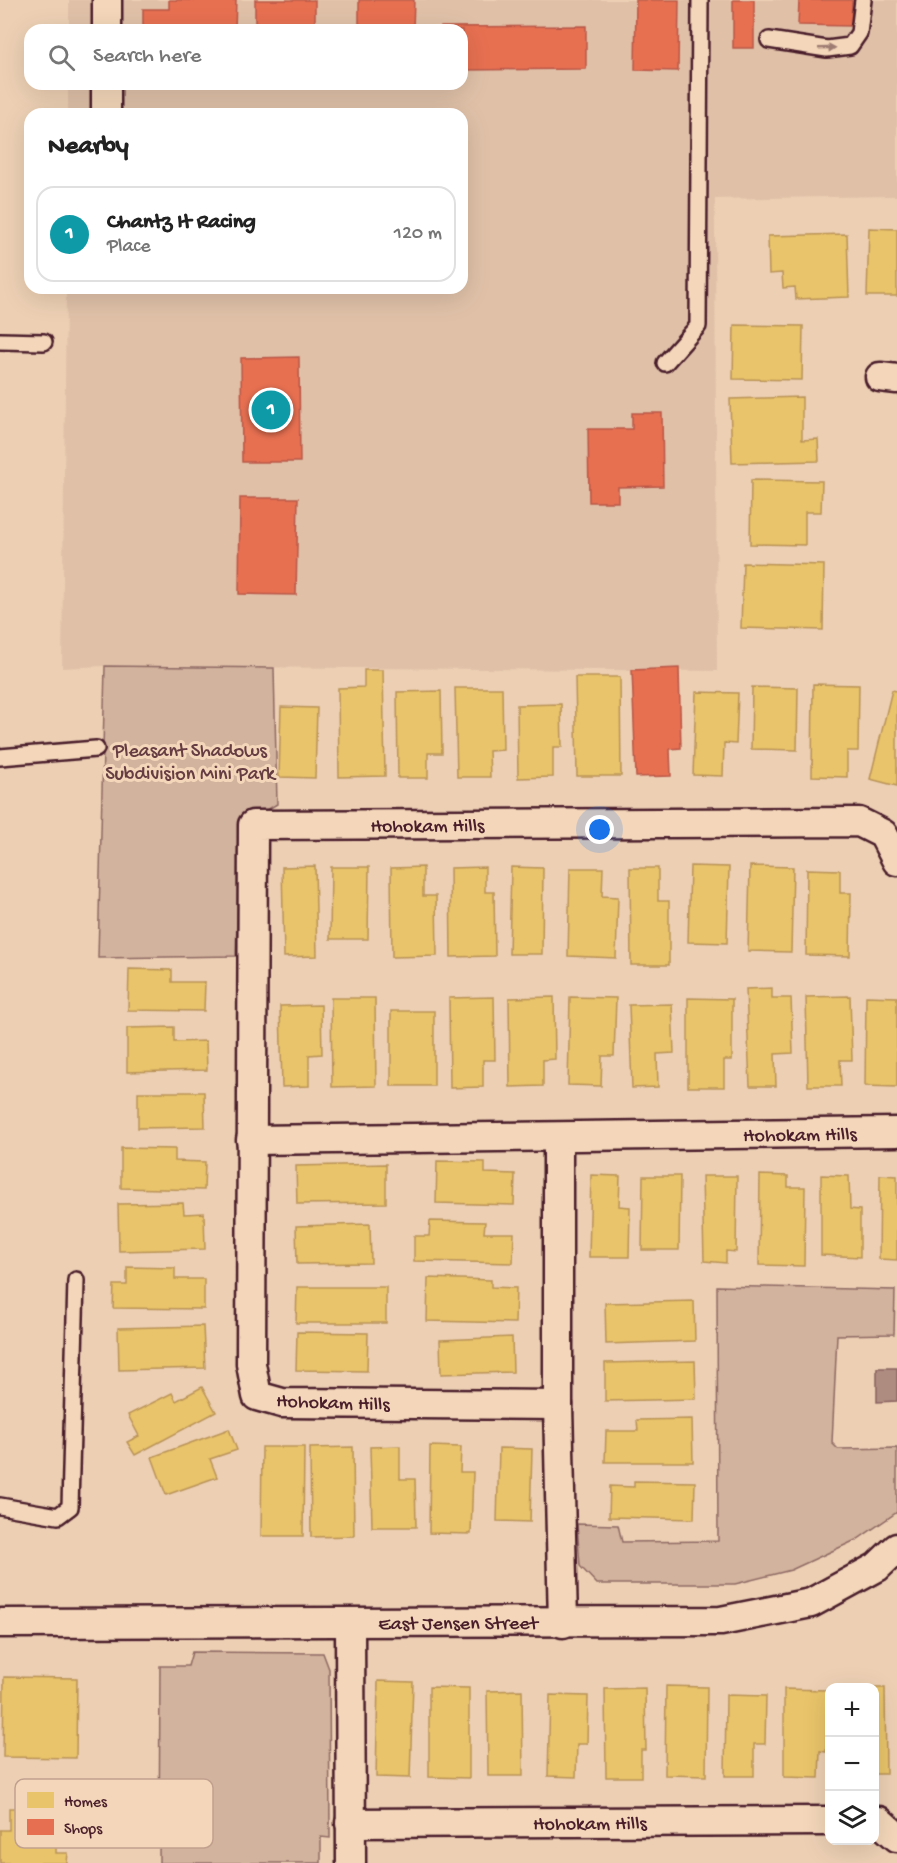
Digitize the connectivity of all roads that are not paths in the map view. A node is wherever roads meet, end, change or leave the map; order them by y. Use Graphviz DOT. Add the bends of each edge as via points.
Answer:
graph roads {
  1 [pos="108,0"];
  2 [pos="700,0"];
  3 [pos="863,0"];
  4 [pos="107,24"];
  5 [pos="769,40"];
  6 [pos="106,90"];
  7 [pos="106,108"];
  8 [pos="0,341"];
  9 [pos="44,342"];
  10 [pos="665,363"];
  11 [pos="96,749"];
  12 [pos="0,757"];
  13 [pos="897,861"];
  14 [pos="897,1132"];
  15 [pos="558,1138"];
  16 [pos="251,1140"];
  17 [pos="76,1280"];
  18 [pos="558,1405"];
  19 [pos="0,1506"];
  20 [pos="897,1548"];
  21 [pos="0,1623"];
  22 [pos="350,1623"];
  23 [pos="563,1623"];
  24 [pos="825,1821"];
  25 [pos="879,1821"];
  26 [pos="350,1823"];
  27 [pos="897,1837"];
  28 [pos="351,1863"];
  1 -- 4 [label="street"];
  2 -- 10 [label="lane" via="698,326"];
  5 -- 3 [label="lane, one-way" via="827,49 850,45 859,33"];
  6 -- 7 [label="street"];
  8 -- 9 [label="lane"];
  11 -- 12 [label="lane"];
  13 -- 16 [label="street, Hohokam Hills" via="883,834 859,822 253,825"];
  14 -- 15 [label="street, Hohokam Hills"];
  15 -- 16 [label="street, Hohokam Hills"];
  15 -- 18 [label="street"];
  16 -- 18 [label="street, Hohokam Hills" via="251,1364 257,1396 282,1403"];
  17 -- 19 [label="lane" via="70,1507 58,1516"];
  18 -- 23 [label="street"];
  20 -- 23 [label="street, East Jensen Street" via="877,1567 811,1603 721,1621"];
  21 -- 22 [label="street, East Jensen Street"];
  22 -- 23 [label="street, East Jensen Street"];
  22 -- 26 [label="street"];
  24 -- 26 [label="street, Hohokam Hills"];
  25 -- 27 [label="street"];
  26 -- 28 [label="street"];
}
